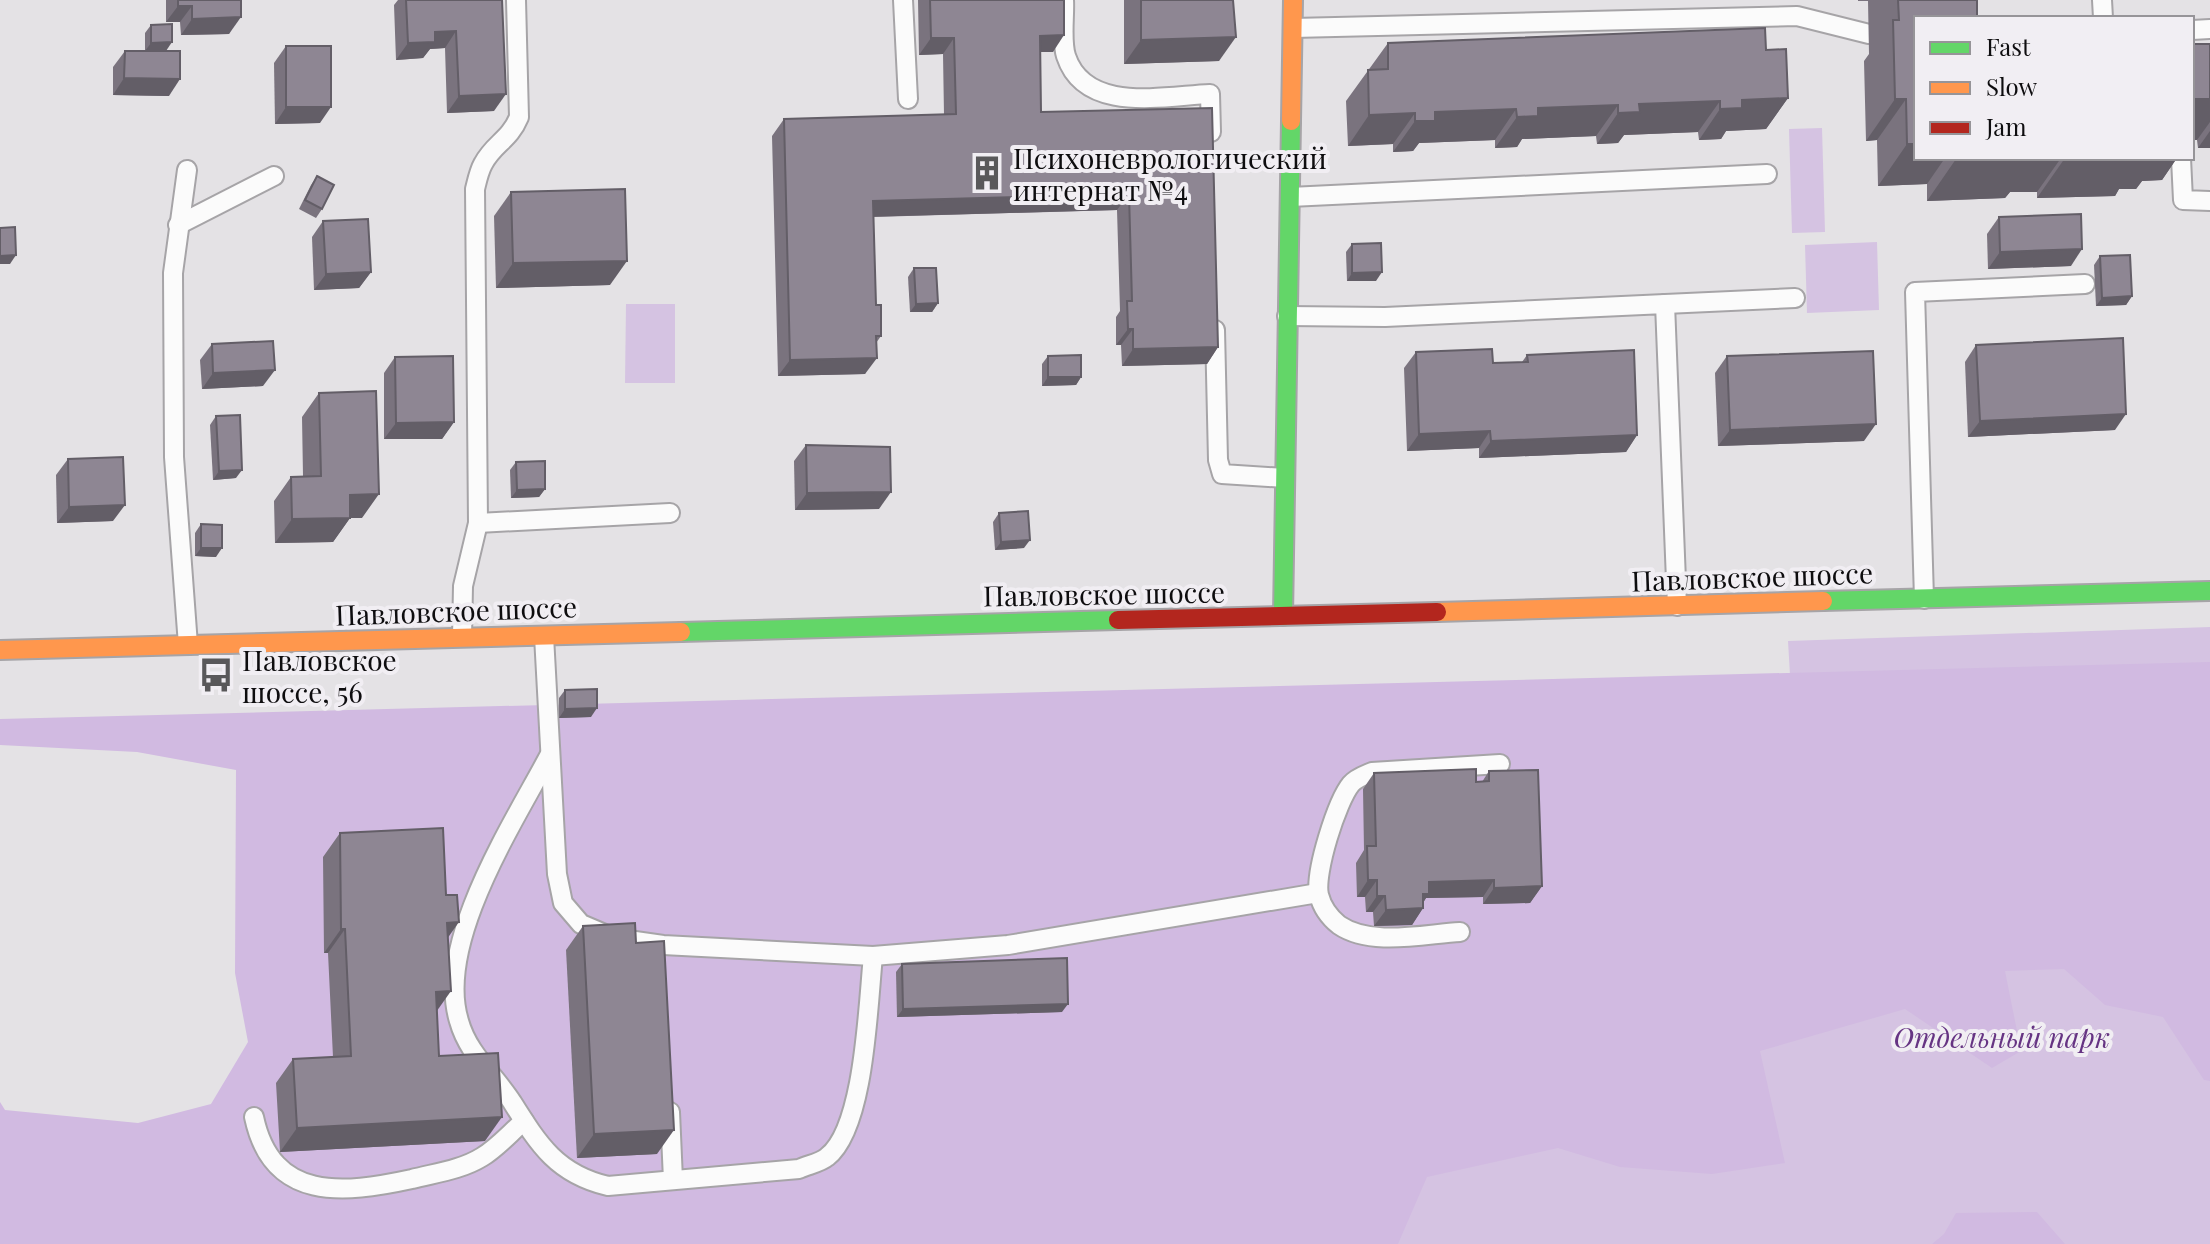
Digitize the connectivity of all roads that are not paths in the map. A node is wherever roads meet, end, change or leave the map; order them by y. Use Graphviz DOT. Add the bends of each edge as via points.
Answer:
graph roads {
  1 [pos="516,0"];
  2 [pos="903,0"];
  3 [pos="1064,0"];
  4 [pos="1293,0"];
  5 [pos="1293,28"];
  6 [pos="1869,34"];
  7 [pos="908,99"];
  8 [pos="1212,158"];
  9 [pos="2181,160"];
  10 [pos="187,170"];
  11 [pos="1767,174"];
  12 [pos="274,176"];
  13 [pos="1290,197"];
  14 [pos="2210,201"];
  15 [pos="178,225"];
  16 [pos="2085,284"];
  17 [pos="1795,298"];
  18 [pos="1665,304"];
  19 [pos="1287,316"];
  20 [pos="1215,317"];
  21 [pos="1285,478"];
  22 [pos="670,513"];
  23 [pos="478,523"];
  24 [pos="2210,591"];
  25 [pos="1924,599"];
  26 [pos="1677,606"];
  27 [pos="1283,616"];
  28 [pos="544,635"];
  29 [pos="462,637"];
  30 [pos="188,645"];
  31 [pos="0,650"];
  32 [pos="550,753"];
  33 [pos="1500,764"];
  34 [pos="1318,893"];
  35 [pos="1460,932"];
  36 [pos="873,956"];
  37 [pos="669,1086"];
  38 [pos="254,1117"];
  39 [pos="524,1121"];
  40 [pos="673,1180"];
  1 -- 23 [label="lane" via="519,117 512,135 482,165 475,189"];
  2 -- 7 [label="lane"];
  3 -- 8 [label="lane" via="1065,54 1075,76 1092,90 1119,97 1210,94"];
  4 -- 5 [label="main road"];
  5 -- 6 [label="lane" via="1797,16"];
  5 -- 13 [label="main road"];
  9 -- 14 [label="lane" via="2183,200"];
  10 -- 15 [label="lane"];
  11 -- 13 [label="lane"];
  12 -- 15 [label="lane"];
  13 -- 19 [label="main road"];
  15 -- 30 [label="lane" via="173,273 174,457"];
  16 -- 25 [label="lane" via="1915,292"];
  17 -- 18 [label="lane"];
  18 -- 19 [label="lane" via="1385,317"];
  18 -- 26 [label="lane"];
  19 -- 21 [label="main road"];
  20 -- 21 [label="lane" via="1222,474"];
  21 -- 27 [label="main road"];
  22 -- 23 [label="lane"];
  23 -- 29 [label="lane" via="463,586"];
  24 -- 25 [label="main road, Павловское шоссе"];
  25 -- 26 [label="main road, Павловское шоссе"];
  26 -- 27 [label="main road, Павловское шоссе"];
  27 -- 28 [label="main road, Павловское шоссе"];
  28 -- 29 [label="main road, Павловское шоссе"];
  28 -- 32 [label="lane"];
  29 -- 30 [label="main road, Павловское шоссе"];
  30 -- 31 [label="main road, Павловское шоссе"];
  32 -- 36 [label="lane" via="557,874 563,903 581,924 664,953"];
  32 -- 39 [label="lane" via="474,899 456,980 458,1020 472,1052"];
  33 -- 34 [label="lane" via="1372,772 1354,780 1343,796 1318,873"];
  34 -- 35 [label="lane" via="1325,911 1356,933"];
  34 -- 36 [label="lane" via="1008,945"];
  36 -- 40 [label="lane" via="858,1094 847,1129 828,1157 799,1169"];
  37 -- 40 [label="lane"];
  38 -- 39 [label="lane" via="259,1142 274,1165 300,1182 330,1189 368,1188 460,1168 482,1157"];
  39 -- 40 [label="lane" via="557,1164 580,1180 608,1186"];
}
